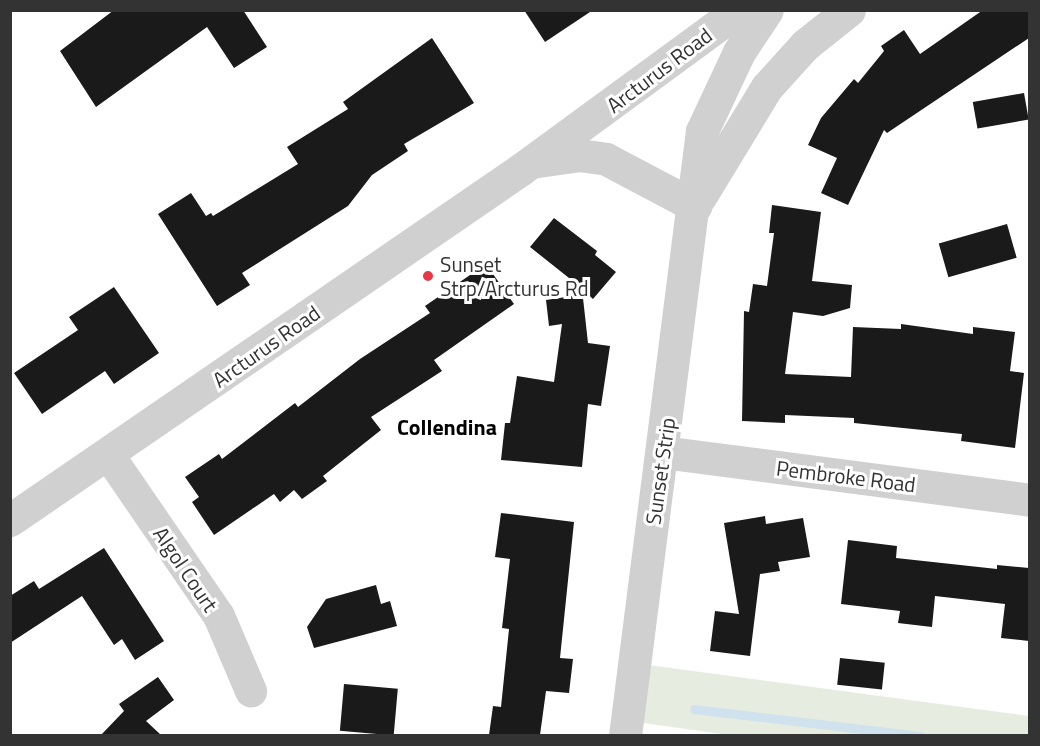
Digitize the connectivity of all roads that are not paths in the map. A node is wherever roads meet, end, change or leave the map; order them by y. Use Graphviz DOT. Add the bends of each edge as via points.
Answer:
graph roads {
  1 [pos="739,10"];
  2 [pos="766,10"];
  3 [pos="849,10"];
  4 [pos="520,170"];
  5 [pos="695,206"];
  6 [pos="662,452"];
  7 [pos="108,454"];
  8 [pos="1029,500"];
  9 [pos="10,520"];
  10 [pos="251,691"];
  11 [pos="625,735"];
  1 -- 4 [label="street, Arcturus Road"];
  2 -- 5 [label="street, Sunset Strip" via="708,111"];
  3 -- 5 [label="street, Sunset Strip" via="805,45 767,87"];
  4 -- 5 [label="street, Arcturus Road" via="549,158 592,156 606,159"];
  4 -- 7 [label="street, Arcturus Road"];
  5 -- 6 [label="street, Sunset Strip"];
  6 -- 8 [label="street, Pembroke Road"];
  6 -- 11 [label="street, Sunset Strip"];
  7 -- 9 [label="street, Arcturus Road"];
  7 -- 10 [label="street, Algol Court" via="219,616"];
}
